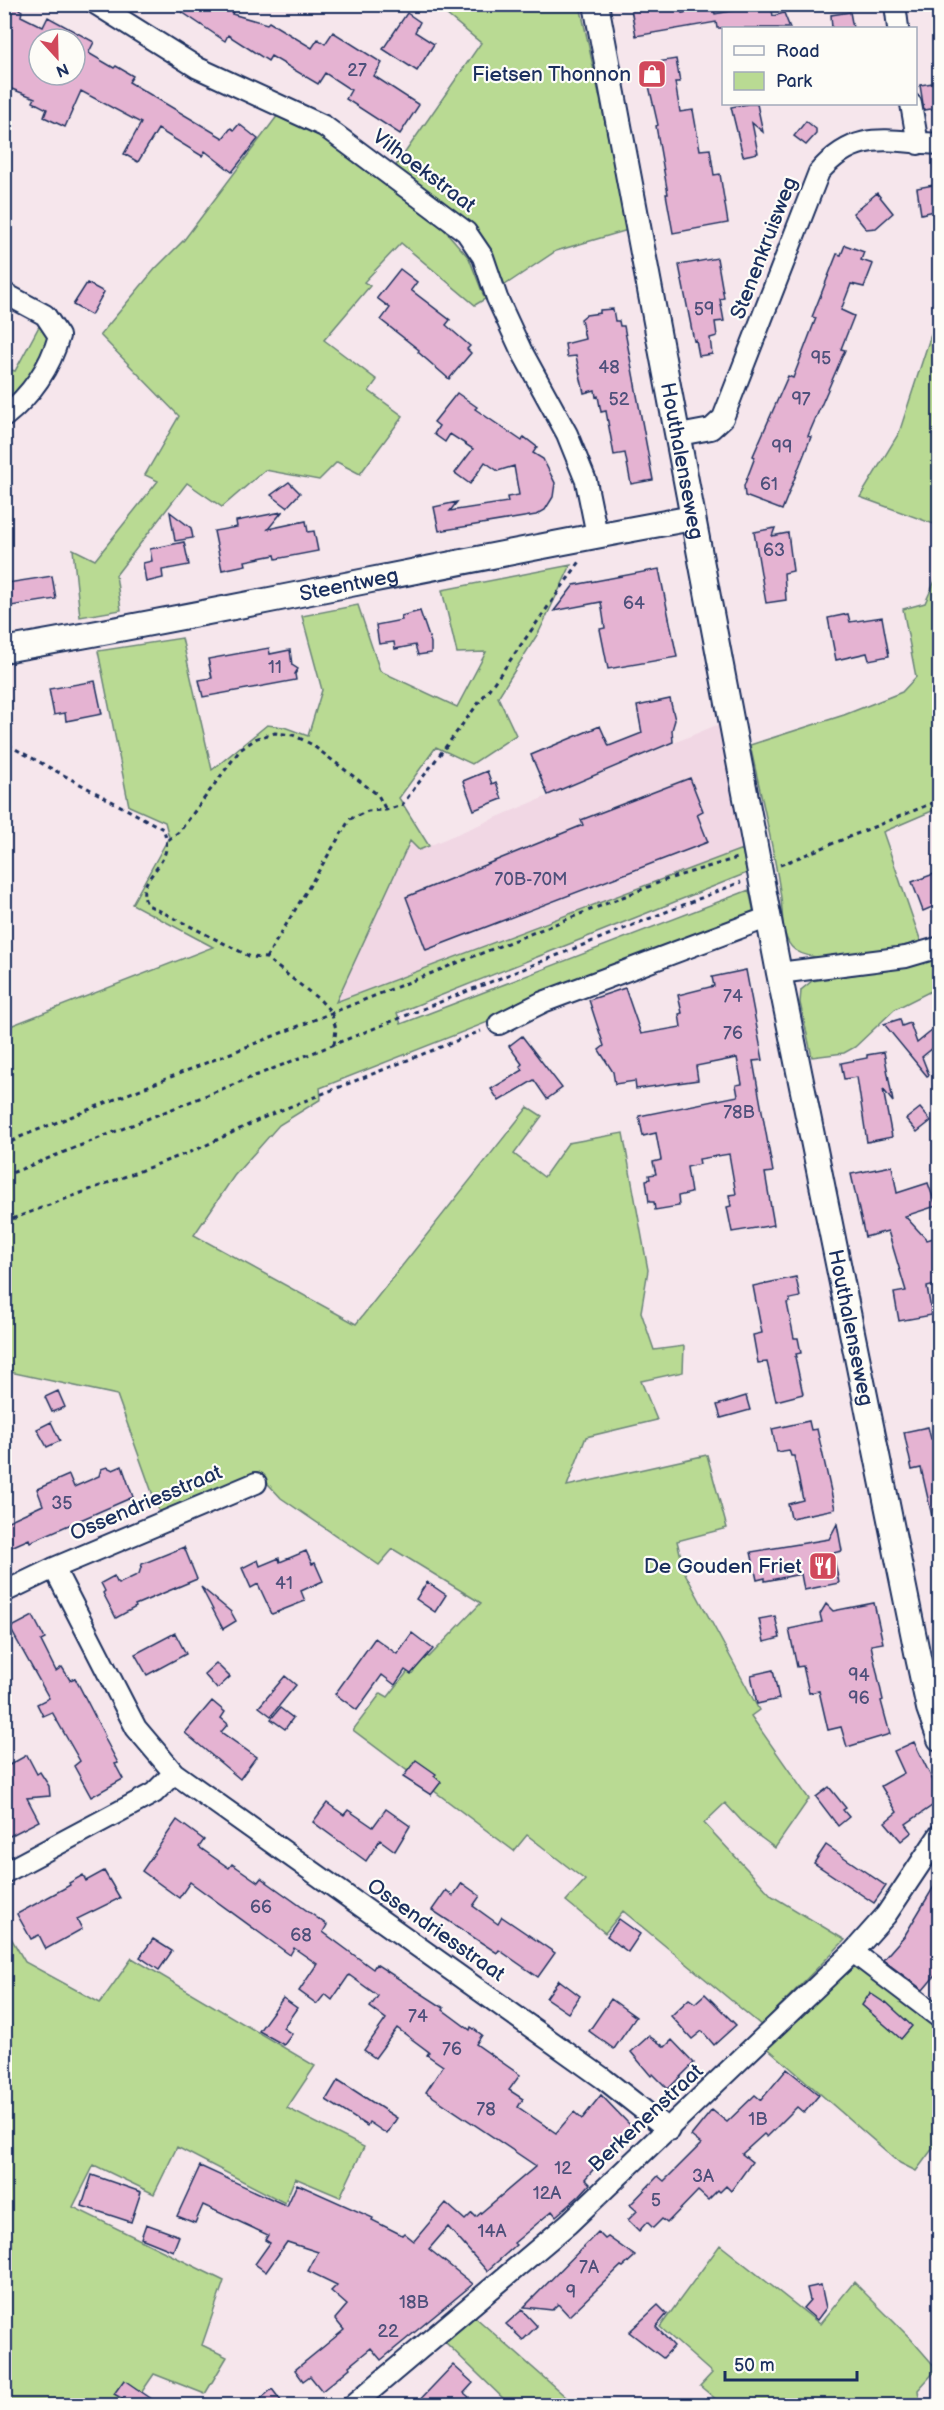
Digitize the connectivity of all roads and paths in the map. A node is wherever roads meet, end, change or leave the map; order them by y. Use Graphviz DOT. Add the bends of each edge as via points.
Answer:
graph roads {
  1 [pos="96,4"];
  2 [pos="596,4"];
  3 [pos="894,4"];
  4 [pos="898,27"];
  5 [pos="911,105"];
  6 [pos="918,144"];
  7 [pos="939,144"];
  8 [pos="4,293"];
  9 [pos="4,417"];
  10 [pos="679,435"];
  11 [pos="693,518"];
  12 [pos="590,537"];
  13 [pos="4,650"];
  14 [pos="4,753"];
  15 [pos="939,800"];
  16 [pos="386,810"];
  17 [pos="168,840"];
  18 [pos="759,863"];
  19 [pos="769,917"];
  20 [pos="939,947"];
  21 [pos="266,958"];
  22 [pos="779,973"];
  23 [pos="331,1012"];
  24 [pos="499,1024"];
  25 [pos="334,1045"];
  26 [pos="4,1146"];
  27 [pos="4,1176"];
  28 [pos="4,1222"];
  29 [pos="255,1483"];
  30 [pos="54,1568"];
  31 [pos="4,1592"];
  32 [pos="939,1739"];
  33 [pos="174,1773"];
  34 [pos="939,1834"];
  35 [pos="4,1874"];
  36 [pos="853,1952"];
  37 [pos="939,2018"];
  38 [pos="669,2130"];
  39 [pos="352,2406"];
  1 -- 12 [label="street, Vilhoekstraat" via="198,68 324,126 466,232 483,257 521,350 567,434 586,481"];
  2 -- 10 [label="street, Houthalenseweg"];
  3 -- 4 [label="street"];
  5 -- 6 [label="street"];
  6 -- 7 [label="street, Stenenkruisweg"];
  6 -- 10 [label="street, Stenenkruisweg" via="869,140 833,155 819,172 723,418 711,429"];
  8 -- 9 [label="street" via="45,315 59,336 54,352 25,400"];
  10 -- 11 [label="street, Houthalenseweg"];
  11 -- 12 [label="street, Steentweg"];
  11 -- 18 [label="street, Houthalenseweg"];
  12 -- 13 [label="street, Steentweg"];
  12 -- 16 [label="path" via="582,558 504,669 402,805"];
  14 -- 17 [label="path" via="8,745 163,829"];
  15 -- 18 [label="path"];
  16 -- 17 [label="path" via="378,795 311,744 293,735 275,733 257,738 240,750 180,831"];
  16 -- 21 [label="path" via="368,811 350,819"];
  17 -- 21 [label="path" via="166,854 144,887 143,898 148,905 251,957"];
  18 -- 19 [label="street, Houthalenseweg"];
  18 -- 23 [label="path" via="668,879"];
  18 -- 25 [label="path"];
  19 -- 22 [label="street, Houthalenseweg"];
  19 -- 24 [label="street" via="543,1002"];
  20 -- 22 [label="street" via="906,957"];
  21 -- 23 [label="path"];
  22 -- 32 [label="street, Houthalenseweg" via="918,1657"];
  23 -- 25 [label="path" via="336,1029"];
  23 -- 26 [label="path"];
  24 -- 28 [label="path" via="279,1110 198,1149"];
  25 -- 27 [label="path"];
  29 -- 30 [label="street, Ossendriesstraat"];
  30 -- 31 [label="street, Ossendriesstraat"];
  30 -- 33 [label="street, Ossendriesstraat" via="136,1728"];
  33 -- 35 [label="street" via="154,1793"];
  33 -- 38 [label="street, Ossendriesstraat" via="604,2079"];
  34 -- 36 [label="street, Berkenenstraat" via="886,1915"];
  36 -- 37 [label="street"];
  36 -- 38 [label="street, Berkenenstraat"];
  38 -- 39 [label="street, Berkenenstraat" via="568,2224"];
}
